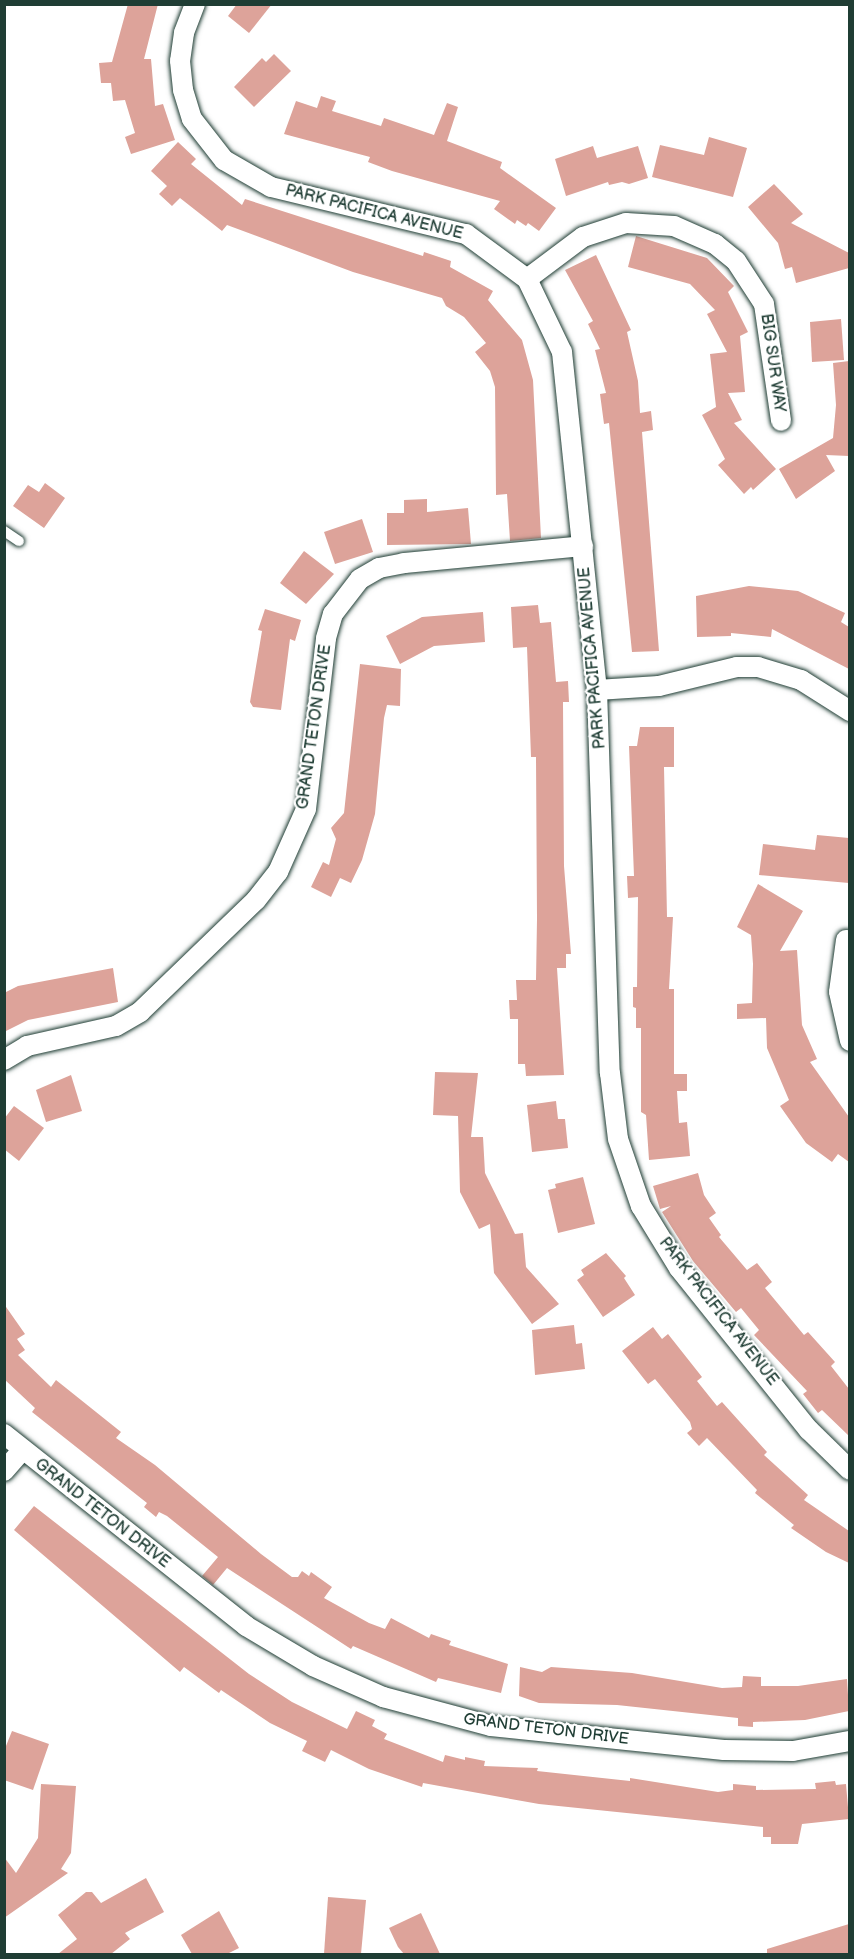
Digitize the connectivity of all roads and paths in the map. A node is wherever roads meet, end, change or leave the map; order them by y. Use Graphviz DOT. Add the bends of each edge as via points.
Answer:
graph roads {
  1 [pos="195,4"];
  2 [pos="526,279"];
  3 [pos="781,421"];
  4 [pos="4,531"];
  5 [pos="19,541"];
  6 [pos="583,546"];
  7 [pos="597,690"];
  8 [pos="849,711"];
  9 [pos="846,940"];
  10 [pos="849,1041"];
  11 [pos="4,1060"];
  12 [pos="4,1434"];
  13 [pos="22,1450"];
  14 [pos="849,1470"];
  15 [pos="4,1471"];
  16 [pos="849,1741"];
  1 -- 2 [label="street, PARK PACIFICA AVENUE" via="184,33 180,61 183,90 192,119 224,160 271,188 466,234"];
  2 -- 3 [label="street, BIG SUR WAY" via="583,237 626,223 675,226 715,244 736,261 764,303"];
  2 -- 6 [label="street, PARK PACIFICA AVENUE" via="561,352"];
  4 -- 5 [label="lane"];
  6 -- 7 [label="street, PARK PACIFICA AVENUE"];
  6 -- 11 [label="street, GRAND TETON DRIVE" via="404,563 379,568 360,579 333,614 326,638 306,809 278,872 256,900 140,1012 116,1026 27,1046"];
  7 -- 8 [label="street" via="659,686 720,671 758,667 801,680"];
  7 -- 14 [label="street, PARK PACIFICA AVENUE" via="612,1095 627,1174 641,1206 679,1268 809,1430"];
  9 -- 10 [label="street" via="839,992"];
  12 -- 13 [label="street, GRAND TETON DRIVE"];
  13 -- 15 [label="street"];
  13 -- 16 [label="street, GRAND TETON DRIVE" via="246,1626 313,1666 383,1697 491,1726 724,1750 793,1750"];
}
